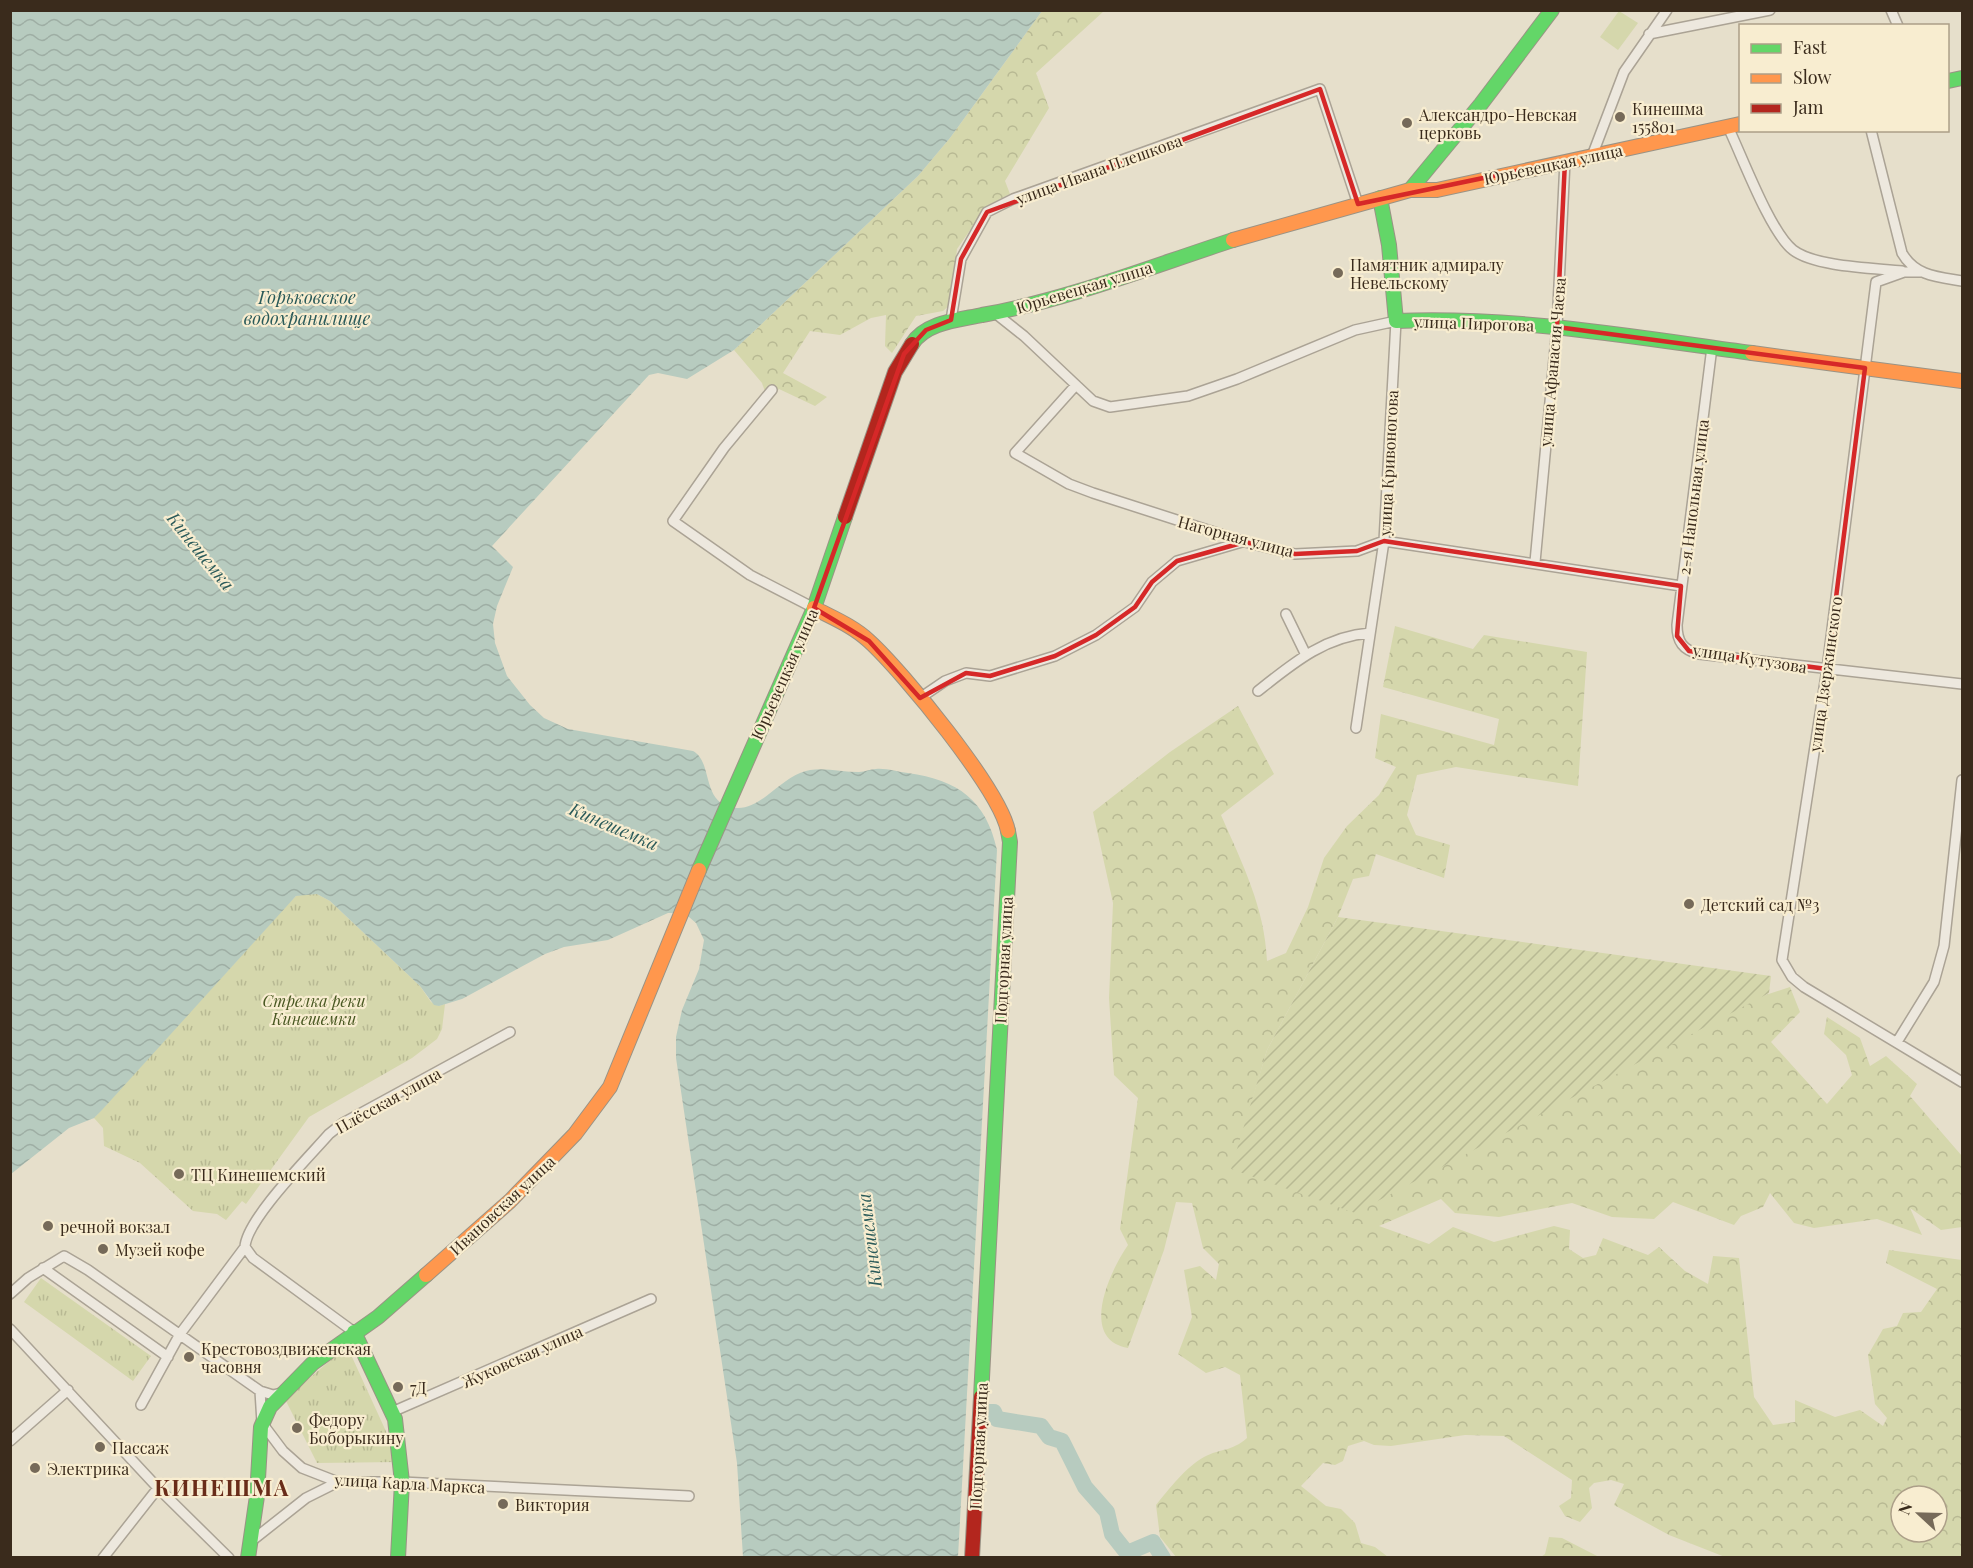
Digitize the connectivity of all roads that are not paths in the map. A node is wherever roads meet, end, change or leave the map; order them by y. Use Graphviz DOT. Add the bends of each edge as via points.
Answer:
graph roads {
  1 [pos="1552,10"];
  2 [pos="1667,10"];
  3 [pos="1770,10"];
  4 [pos="1891,10"];
  5 [pos="1897,24"];
  6 [pos="1649,34"];
  7 [pos="1734,126"];
  8 [pos="1872,132"];
  9 [pos="1592,156"];
  10 [pos="1565,161"];
  11 [pos="1410,190"];
  12 [pos="1380,198"];
  13 [pos="1358,204"];
  14 [pos="1904,272"];
  15 [pos="1920,272"];
  16 [pos="1962,281"];
  17 [pos="995,313"];
  18 [pos="951,320"];
  19 [pos="1396,321"];
  20 [pos="1557,327"];
  21 [pos="1712,347"];
  22 [pos="1865,369"];
  23 [pos="1962,381"];
  24 [pos="1076,385"];
  25 [pos="772,390"];
  26 [pos="1245,542"];
  27 [pos="1384,542"];
  28 [pos="1535,562"];
  29 [pos="1681,586"];
  30 [pos="814,609"];
  31 [pos="1286,614"];
  32 [pos="1370,633"];
  33 [pos="1681,645"];
  34 [pos="1305,653"];
  35 [pos="1827,669"];
  36 [pos="1962,684"];
  37 [pos="1258,691"];
  38 [pos="920,698"];
  39 [pos="1356,728"];
  40 [pos="1962,780"];
  41 [pos="671,933"];
  42 [pos="510,1032"];
  43 [pos="1897,1042"];
  44 [pos="1962,1082"];
  45 [pos="244,1247"];
  46 [pos="44,1268"];
  47 [pos="10,1294"];
  48 [pos="651,1299"];
  49 [pos="10,1329"];
  50 [pos="354,1332"];
  51 [pos="180,1334"];
  52 [pos="168,1357"];
  53 [pos="68,1390"];
  54 [pos="260,1391"];
  55 [pos="284,1392"];
  56 [pos="141,1405"];
  57 [pos="392,1412"];
  58 [pos="262,1423"];
  59 [pos="10,1441"];
  60 [pos="338,1482"];
  61 [pos="402,1482"];
  62 [pos="158,1488"];
  63 [pos="689,1496"];
  64 [pos="249,1550"];
  65 [pos="103,1557"];
  66 [pos="229,1557"];
  67 [pos="398,1557"];
  68 [pos="972,1557"];
  1 -- 11 [label="main road"];
  2 -- 6 [label="street"];
  3 -- 6 [label="street"];
  4 -- 5 [label="street"];
  6 -- 9 [label="street" via="1624,72"];
  7 -- 9 [label="main road, Юрьевецкая улица"];
  7 -- 14 [label="street" via="1775,225 1793,250 1826,263"];
  8 -- 15 [label="street" via="1902,253 1909,265"];
  9 -- 10 [label="main road, Юрьевецкая улица"];
  10 -- 11 [label="main road, Юрьевецкая улица" via="1437,190"];
  10 -- 20 [label="street, улица Афанасия Чаева"];
  11 -- 12 [label="main road, Юрьевецкая улица"];
  12 -- 13 [label="main road, Юрьевецкая улица"];
  12 -- 19 [label="main road, улица Кривоногова"];
  13 -- 17 [label="main road, Юрьевецкая улица" via="1269,228 1028,307"];
  13 -- 18 [label="street, улица Ивана Плешкова" via="1320,89 1013,199 987,212 961,260"];
  14 -- 15 [label="street"];
  14 -- 22 [label="street, улица Дзержинского" via="1876,282"];
  15 -- 16 [label="street"];
  17 -- 18 [label="main road, Юрьевецкая улица"];
  17 -- 24 [label="street, улица Пирогова"];
  18 -- 30 [label="main road, Юрьевецкая улица" via="915,339 895,372"];
  19 -- 20 [label="main road, улица Пирогова" via="1447,319"];
  19 -- 24 [label="street, улица Пирогова" via="1355,330 1188,396 1110,407 1093,401"];
  19 -- 27 [label="street, улица Кривоногова"];
  20 -- 21 [label="main road, улица Пирогова"];
  20 -- 28 [label="street, улица Афанасия Чаева"];
  21 -- 22 [label="main road, улица Пирогова"];
  21 -- 29 [label="street, 2-я Напольная улица"];
  22 -- 23 [label="main road, улица Пирогова"];
  22 -- 35 [label="street, улица Дзержинского"];
  24 -- 26 [label="street, Нагорная улица" via="1015,453 1069,484"];
  25 -- 30 [label="street, Подгорная улица" via="724,448 673,521 750,575"];
  26 -- 27 [label="street, Нагорная улица" via="1295,554 1357,551"];
  26 -- 38 [label="street" via="1177,561 1152,582 1135,606 1096,635 1055,656 990,676 966,673"];
  27 -- 28 [label="street, Нагорная улица"];
  27 -- 32 [label="street, улица Кривоногова"];
  28 -- 29 [label="street, Нагорная улица"];
  29 -- 33 [label="street, 2-я Напольная улица" via="1677,636"];
  30 -- 38 [label="main road, Подгорная улица" via="852,628 868,641"];
  30 -- 41 [label="main road, Юрьевецкая улица"];
  31 -- 34 [label="street"];
  32 -- 34 [label="street" via="1356,634"];
  32 -- 39 [label="street, улица Кривоногова"];
  33 -- 35 [label="street, улица Кутузова" via="1699,654"];
  34 -- 37 [label="street"];
  35 -- 36 [label="street, улица Кутузова"];
  35 -- 43 [label="street, улица Дзержинского" via="1782,960 1804,987"];
  38 -- 68 [label="main road, Подгорная улица" via="994,795 1006,820 1010,842"];
  40 -- 43 [label="street" via="1944,946 1934,981"];
  41 -- 50 [label="main road, Ивановская улица" via="613,1079 593,1113 510,1202 378,1317"];
  42 -- 45 [label="street, Плёсская улица" via="329,1134 258,1217 245,1237"];
  43 -- 44 [label="street"];
  45 -- 50 [label="street" via="253,1258"];
  45 -- 51 [label="street, Плёсская улица"];
  46 -- 47 [label="street"];
  46 -- 51 [label="street" via="64,1257"];
  46 -- 52 [label="street"];
  48 -- 57 [label="street, Жуковская улица"];
  49 -- 53 [label="street"];
  50 -- 55 [label="main road, Ивановская улица"];
  50 -- 57 [label="main road"];
  51 -- 52 [label="street, Плёсская улица"];
  51 -- 54 [label="street"];
  52 -- 56 [label="street, Плёсская улица"];
  53 -- 59 [label="street"];
  53 -- 62 [label="street"];
  54 -- 55 [label="street" via="276,1395"];
  54 -- 58 [label="street"];
  55 -- 58 [label="main road, Ивановская улица"];
  57 -- 61 [label="main road"];
  58 -- 60 [label="street, улица Карла Маркса" via="292,1460 313,1474"];
  58 -- 64 [label="main road"];
  60 -- 61 [label="street, улица Карла Маркса"];
  60 -- 64 [label="street" via="306,1498"];
  61 -- 63 [label="street, улица Карла Маркса"];
  61 -- 67 [label="main road"];
  62 -- 65 [label="street"];
  62 -- 66 [label="street"];
}
